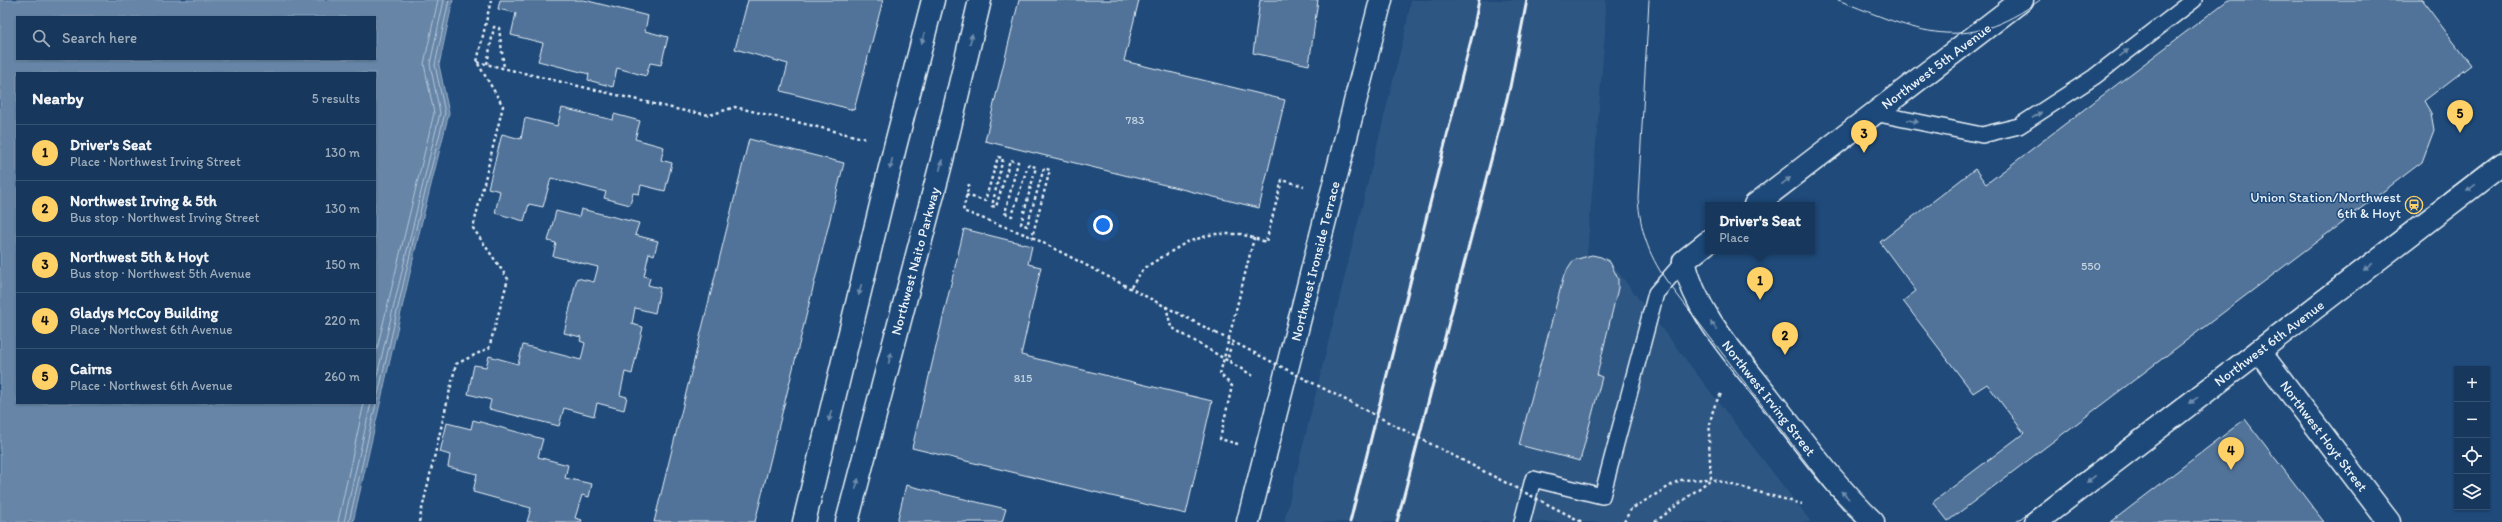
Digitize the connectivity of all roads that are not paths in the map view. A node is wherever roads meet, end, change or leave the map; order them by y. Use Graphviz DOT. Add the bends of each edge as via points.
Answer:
graph roads {
  1 [pos="933,0"];
  2 [pos="980,0"];
  3 [pos="1381,0"];
  4 [pos="2022,0"];
  5 [pos="2194,0"];
  6 [pos="1999,7"];
  7 [pos="1874,113"];
  8 [pos="2502,164"];
  9 [pos="1759,202"];
  10 [pos="1705,244"];
  11 [pos="1684,261"];
  12 [pos="2259,351"];
  13 [pos="804,522"];
  14 [pos="847,522"];
  15 [pos="1248,522"];
  16 [pos="1522,522"];
  17 [pos="1873,522"];
  18 [pos="2036,522"];
  19 [pos="2390,522"];
  1 -- 13 [label="street, one-way"];
  14 -- 2 [label="street, Northwest Naito Parkway, one-way" via="942,160"];
  3 -- 15 [label="street, Northwest Ironside Terrace"];
  4 -- 6 [label="street, Northwest 5th Avenue"];
  7 -- 5 [label="lane, one-way" via="1982,135 2019,126 2094,77"];
  6 -- 7 [label="street, Northwest 5th Avenue"];
  9 -- 7 [label="street, Northwest 5th Avenue, one-way"];
  8 -- 12 [label="street, Northwest 6th Avenue, one-way"];
  10 -- 11 [label="street"];
  11 -- 16 [label="lane" via="1656,293 1602,496 1533,479"];
  17 -- 11 [label="street, Northwest Irving Street, one-way" via="1841,492 1705,315 1688,278"];
  12 -- 18 [label="street, Northwest 6th Avenue, one-way"];
  12 -- 19 [label="street, Northwest Hoyt Street"];
}
